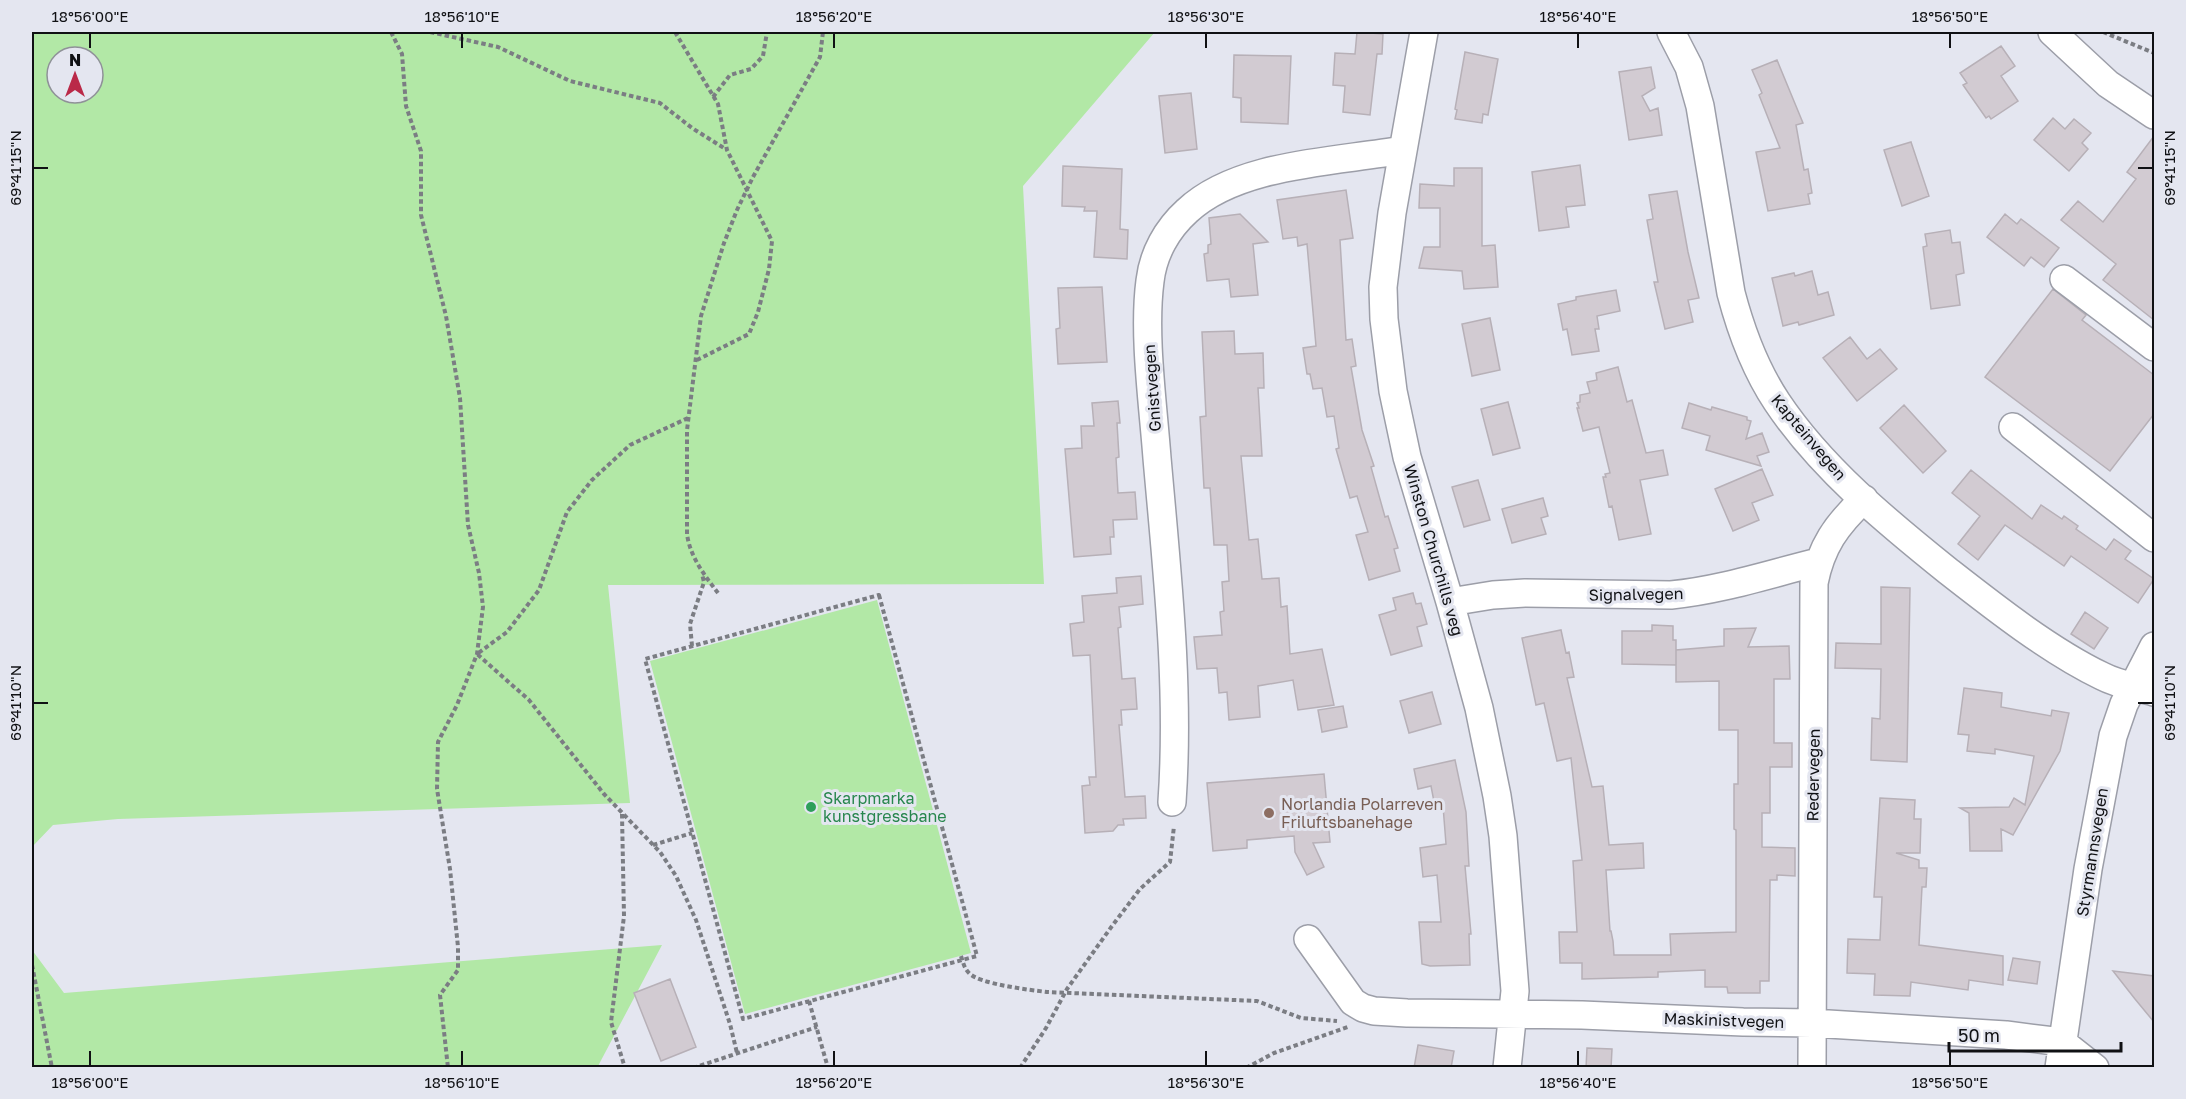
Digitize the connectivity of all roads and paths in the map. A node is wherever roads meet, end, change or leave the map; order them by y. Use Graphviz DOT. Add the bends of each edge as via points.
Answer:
graph roads {
  1 [pos="391,32"];
  2 [pos="430,32"];
  3 [pos="675,32"];
  4 [pos="767,32"];
  5 [pos="823,32"];
  6 [pos="1424,32"];
  7 [pos="1671,32"];
  8 [pos="2052,32"];
  9 [pos="2103,32"];
  10 [pos="2154,53"];
  11 [pos="713,97"];
  12 [pos="2154,115"];
  13 [pos="727,150"];
  14 [pos="1402,150"];
  15 [pos="747,188"];
  16 [pos="2064,279"];
  17 [pos="2154,347"];
  18 [pos="696,361"];
  19 [pos="688,418"];
  20 [pos="2013,427"];
  21 [pos="1864,499"];
  22 [pos="2154,538"];
  23 [pos="1818,562"];
  24 [pos="702,572"];
  25 [pos="718,594"];
  26 [pos="1450,602"];
  27 [pos="692,646"];
  28 [pos="2154,646"];
  29 [pos="477,654"];
  30 [pos="2143,689"];
  31 [pos="1172,802"];
  32 [pos="622,813"];
  33 [pos="692,833"];
  34 [pos="653,845"];
  35 [pos="1308,939"];
  36 [pos="962,958"];
  37 [pos="32,964"];
  38 [pos="1065,993"];
  39 [pos="809,1001"];
  40 [pos="1358,1002"];
  41 [pos="1514,1014"];
  42 [pos="1812,1023"];
  43 [pos="817,1027"];
  44 [pos="737,1053"];
  45 [pos="2060,1055"];
  46 [pos="52,1068"];
  47 [pos="448,1068"];
  48 [pos="626,1068"];
  49 [pos="693,1068"];
  50 [pos="828,1068"];
  51 [pos="1020,1068"];
  52 [pos="1246,1068"];
  53 [pos="1507,1068"];
  54 [pos="1812,1068"];
  55 [pos="2095,1068"];
  1 -- 29 [label="path" via="402,54 406,106 421,151 421,215 446,316 460,398 468,525 483,607"];
  2 -- 13 [label="path" via="498,48 570,81 660,103"];
  3 -- 11 [label="path"];
  4 -- 11 [label="path" via="763,56 751,69 730,75"];
  5 -- 15 [label="path" via="820,57"];
  6 -- 14 [label="street, Winston Churchills veg"];
  7 -- 21 [label="street, Kapteinvegen" via="1689,67 1700,106 1731,293 1748,347 1777,402"];
  8 -- 12 [label="street" via="2108,84"];
  9 -- 10 [label="path"];
  11 -- 13 [label="path" via="718,104"];
  13 -- 15 [label="path"];
  14 -- 26 [label="street, Winston Churchills veg" via="1383,287 1385,331 1407,457"];
  14 -- 31 [label="street, Gnistvegen" via="1282,169 1235,181 1188,210 1168,232 1156,255 1150,280 1149,341 1175,690"];
  15 -- 18 [label="path" via="724,243 701,316"];
  15 -- 18 [label="path" via="772,241 758,312 749,334"];
  16 -- 17 [label="street"];
  18 -- 19 [label="path"];
  19 -- 24 [label="path" via="688,546"];
  19 -- 29 [label="path" via="630,445 592,480 567,512 539,590 507,632"];
  20 -- 22 [label="street"];
  21 -- 23 [label="street, Redervegen" via="1823,548"];
  21 -- 30 [label="street, Kapteinvegen" via="2011,619 2103,677"];
  23 -- 26 [label="street, Signalvegen" via="1695,593 1526,593"];
  23 -- 42 [label="street, Redervegen" via="1814,584"];
  24 -- 25 [label="path"];
  24 -- 27 [label="path" via="704,582 690,624"];
  26 -- 41 [label="street, Winston Churchills veg" via="1479,708 1497,796 1513,959"];
  27 -- 33 [label="path" via="645,659"];
  27 -- 36 [label="path" via="879,595 977,956"];
  28 -- 30 [label="street, Styrmannsvegen"];
  29 -- 32 [label="path" via="529,700"];
  29 -- 47 [label="path" via="458,705 438,742 437,789 458,947 458,970 440,995"];
  30 -- 45 [label="street, Styrmannsvegen" via="2117,720 2101,794"];
  31 -- 38 [label="path" via="1170,862 1140,889"];
  32 -- 34 [label="path"];
  32 -- 48 [label="path" via="624,916 611,1022"];
  33 -- 34 [label="path"];
  33 -- 39 [label="path" via="743,1019"];
  34 -- 44 [label="path" via="676,876 696,921"];
  35 -- 40 [label="street"];
  36 -- 38 [label="path" via="970,975 979,979"];
  36 -- 39 [label="path"];
  37 -- 46 [label="path"];
  38 -- 40 [label="path" via="1257,1001 1300,1018 1333,1022 1355,1018"];
  38 -- 51 [label="path"];
  39 -- 43 [label="path"];
  40 -- 41 [label="street, Maskinistvegen" via="1407,1013"];
  40 -- 52 [label="path" via="1355,1024 1274,1053"];
  41 -- 42 [label="street, Maskinistvegen"];
  41 -- 53 [label="street, Winston Churchills veg"];
  42 -- 45 [label="street, Maskinistvegen" via="2006,1035"];
  42 -- 54 [label="street, Redervegen"];
  43 -- 44 [label="path"];
  43 -- 50 [label="path"];
  44 -- 49 [label="path"];
  45 -- 55 [label="street"];
}
